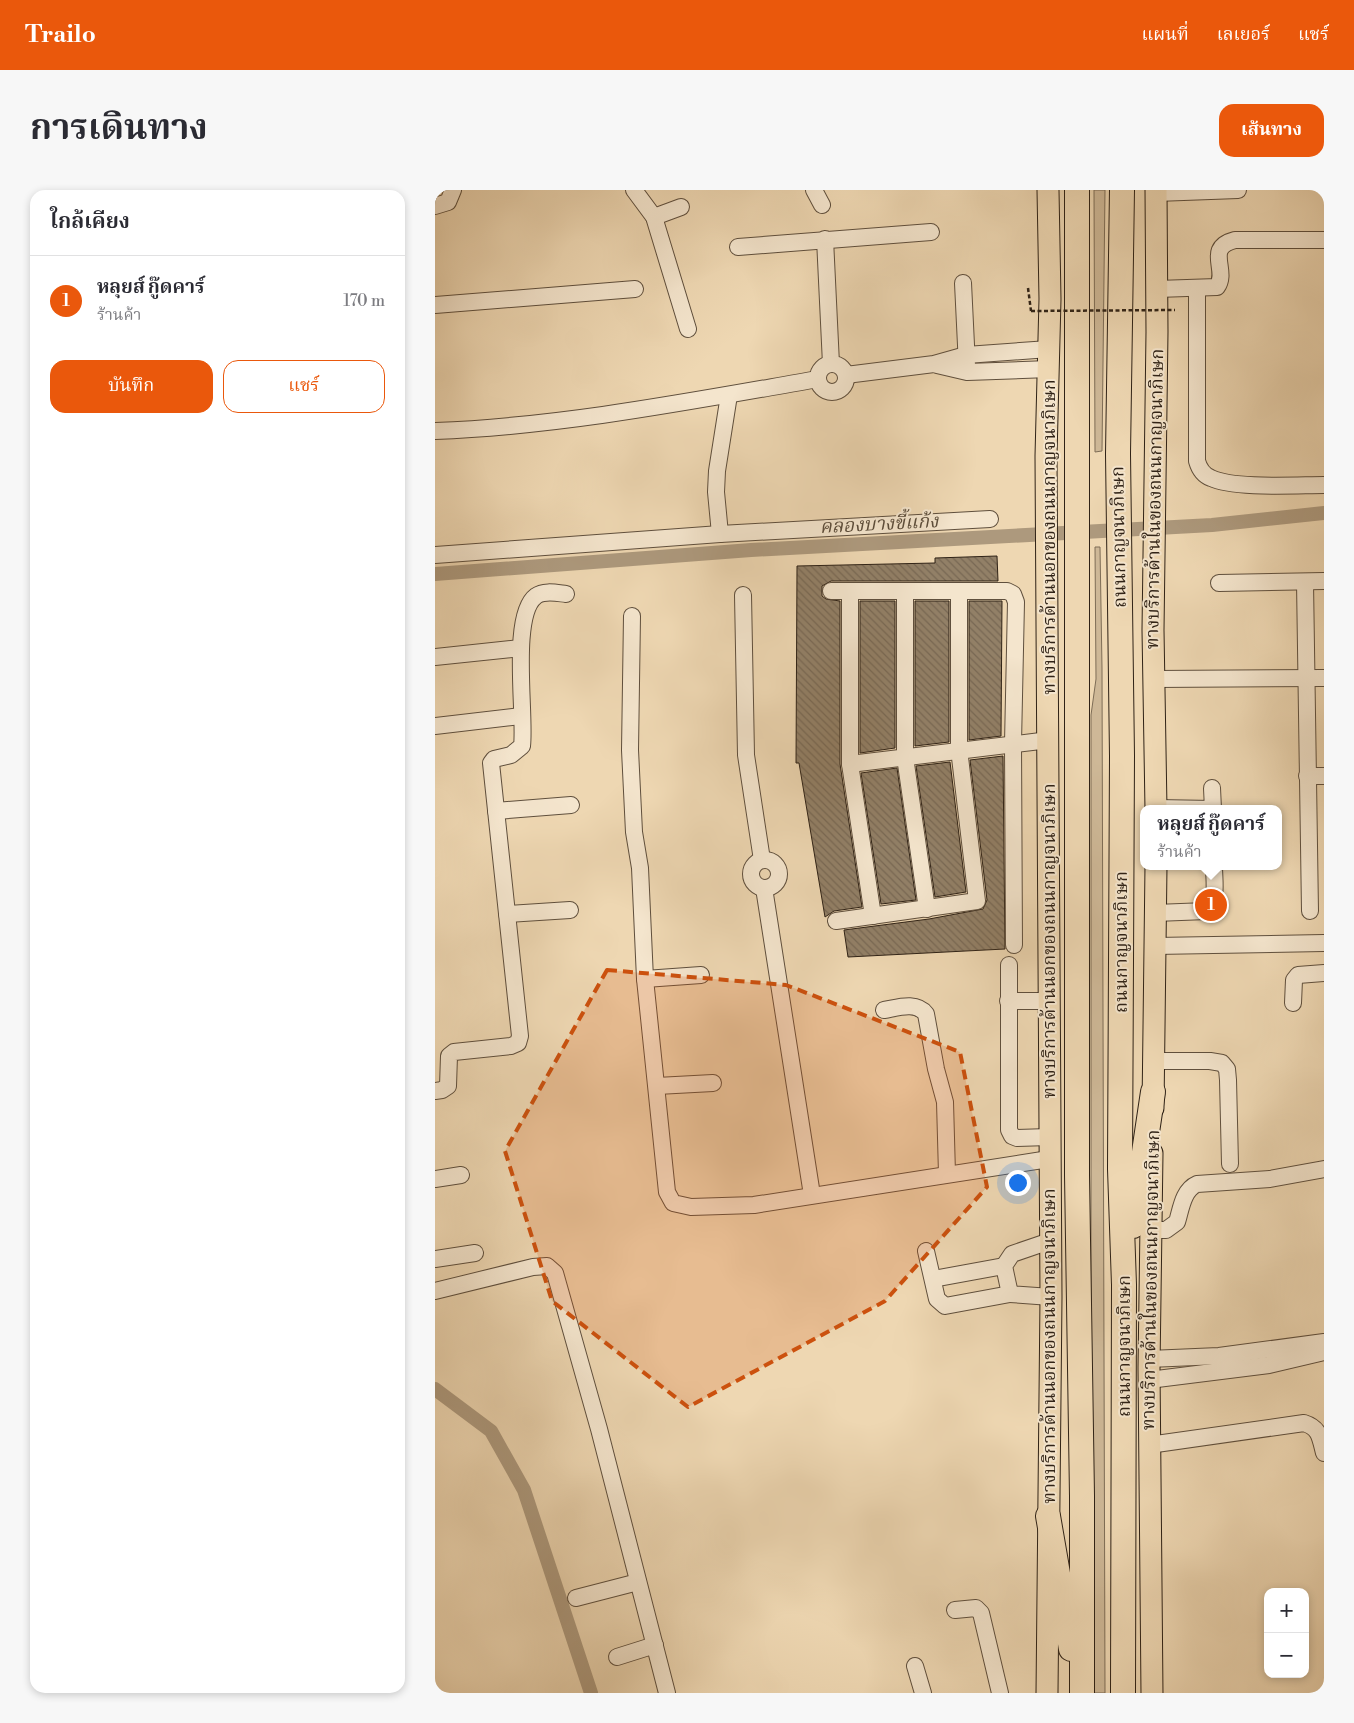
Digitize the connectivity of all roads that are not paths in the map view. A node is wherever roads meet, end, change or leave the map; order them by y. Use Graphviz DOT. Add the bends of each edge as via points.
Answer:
graph roads {
  1 [pos="453,190"];
  2 [pos="634,190"];
  3 [pos="814,190"];
  4 [pos="1048,190"];
  5 [pos="1077,190"];
  6 [pos="1122,190"];
  7 [pos="1237,190"];
  8 [pos="1156,191"];
  9 [pos="1195,191"];
  10 [pos="822,205"];
  11 [pos="435,206"];
  12 [pos="681,207"];
  13 [pos="654,217"];
  14 [pos="931,232"];
  15 [pos="825,240"];
  16 [pos="1324,240"];
  17 [pos="738,247"];
  18 [pos="963,283"];
  19 [pos="635,289"];
  20 [pos="1157,289"];
  21 [pos="1197,289"];
  22 [pos="435,305"];
  23 [pos="688,329"];
  24 [pos="966,355"];
  25 [pos="1049,359"];
  26 [pos="831,364"];
  27 [pos="934,364"];
  28 [pos="967,372"];
  29 [pos="846,375"];
  30 [pos="817,379"];
  31 [pos="729,395"];
  32 [pos="435,431"];
  33 [pos="1324,485"];
  34 [pos="991,518"];
  35 [pos="720,534"];
  36 [pos="435,555"];
  37 [pos="1324,581"];
  38 [pos="1219,582"];
  39 [pos="1305,582"];
  40 [pos="831,591"];
  41 [pos="850,591"];
  42 [pos="905,591"];
  43 [pos="959,591"];
  44 [pos="566,594"];
  45 [pos="743,595"];
  46 [pos="631,616"];
  47 [pos="521,648"];
  48 [pos="435,657"];
  49 [pos="1306,678"];
  50 [pos="1324,678"];
  51 [pos="1154,679"];
  52 [pos="521,716"];
  53 [pos="435,726"];
  54 [pos="1049,740"];
  55 [pos="1013,743"];
  56 [pos="959,750"];
  57 [pos="905,757"];
  58 [pos="850,764"];
  59 [pos="1307,776"];
  60 [pos="1324,776"];
  61 [pos="1212,788"];
  62 [pos="571,805"];
  63 [pos="1157,805"];
  64 [pos="1213,805"];
  65 [pos="496,811"];
  66 [pos="1317,869"];
  67 [pos="1156,870"];
  68 [pos="1214,870"];
  69 [pos="927,909"];
  70 [pos="570,910"];
  71 [pos="1310,911"];
  72 [pos="1155,913"];
  73 [pos="507,914"];
  74 [pos="873,916"];
  75 [pos="836,921"];
  76 [pos="1324,943"];
  77 [pos="1015,945"];
  78 [pos="1155,946"];
  79 [pos="1009,965"];
  80 [pos="1324,972"];
  81 [pos="701,975"];
  82 [pos="645,979"];
  83 [pos="1048,1000"];
  84 [pos="1008,1001"];
  85 [pos="1293,1003"];
  86 [pos="884,1010"];
  87 [pos="1153,1062"];
  88 [pos="713,1083"];
  89 [pos="657,1086"];
  90 [pos="435,1091"];
  91 [pos="1153,1092"];
  92 [pos="1049,1137"];
  93 [pos="1049,1159"];
  94 [pos="1229,1164"];
  95 [pos="1324,1169"];
  96 [pos="947,1174"];
  97 [pos="461,1175"];
  98 [pos="435,1179"];
  99 [pos="812,1195"];
  100 [pos="1151,1230"];
  101 [pos="1050,1241"];
  102 [pos="926,1251"];
  103 [pos="475,1253"];
  104 [pos="435,1259"];
  105 [pos="1004,1266"];
  106 [pos="933,1279"];
  107 [pos="1124,1284"];
  108 [pos="435,1291"];
  109 [pos="1010,1294"];
  110 [pos="1051,1297"];
  111 [pos="1324,1342"];
  112 [pos="1324,1352"];
  113 [pos="1149,1359"];
  114 [pos="1149,1380"];
  115 [pos="1149,1445"];
  116 [pos="1324,1453"];
  117 [pos="1048,1516"];
  118 [pos="638,1582"];
  119 [pos="576,1598"];
  120 [pos="955,1610"];
  121 [pos="1125,1619"];
  122 [pos="655,1645"];
  123 [pos="617,1657"];
  124 [pos="915,1666"];
  125 [pos="667,1693"];
  126 [pos="923,1693"];
  127 [pos="1000,1693"];
  128 [pos="1047,1693"];
  129 [pos="1080,1693"];
  130 [pos="1123,1693"];
  131 [pos="1138,1693"];
  132 [pos="1152,1693"];
  1 -- 11 [label="street" via="448,202"];
  2 -- 13 [label="street"];
  3 -- 10 [label="street"];
  4 -- 25 [label="main road, ทางบริการด้านนอกของถนนกาญจนาภิเษก"];
  5 -- 129 [label="highway" via="1075,453 1077,1175 1082,1496"];
  6 -- 107 [label="highway, ถนนกาญจนาภิเษก" via="1118,454 1121,630 1120,1169"];
  7 -- 9 [label="street"];
  8 -- 9 [label="street"];
  8 -- 20 [label="main road, ทางบริการด้านในของถนนกาญจนาภิเษก"];
  12 -- 13 [label="street"];
  13 -- 23 [label="street"];
  14 -- 15 [label="street"];
  15 -- 17 [label="street"];
  15 -- 26 [label="street"];
  16 -- 21 [label="street" via="1227,242 1218,257 1220,276 1217,287"];
  18 -- 24 [label="street"];
  19 -- 22 [label="street"];
  20 -- 21 [label="street"];
  20 -- 51 [label="main road, ทางบริการด้านในของถนนกาญจนาภิเษก"];
  21 -- 33 [label="street" via="1197,460 1200,469 1211,479 1239,483"];
  24 -- 25 [label="street"];
  24 -- 27 [label="street"];
  24 -- 28 [label="street"];
  25 -- 28 [label="street"];
  25 -- 54 [label="main road, ทางบริการด้านนอกของถนนกาญจนาภิเษก" via="1046,456"];
  26 -- 29 [label="street" via="840,366"];
  26 -- 30 [label="street" via="820,370"];
  27 -- 28 [label="street"];
  27 -- 29 [label="street"];
  29 -- 30 [label="street" via="845,385 831,393 822,389"];
  30 -- 31 [label="street"];
  31 -- 32 [label="street" via="622,412"];
  31 -- 35 [label="street" via="717,471"];
  34 -- 35 [label="street"];
  35 -- 36 [label="street"];
  37 -- 39 [label="street"];
  38 -- 39 [label="street"];
  39 -- 49 [label="street"];
  40 -- 41 [label="street"];
  41 -- 42 [label="street"];
  41 -- 58 [label="street"];
  42 -- 43 [label="street"];
  42 -- 57 [label="street"];
  43 -- 55 [label="street" via="1007,591 1013,594 1016,602"];
  43 -- 56 [label="street"];
  44 -- 47 [label="street" via="536,596 525,620"];
  45 -- 99 [label="street" via="746,755 762,860 753,867 751,876 764,888"];
  46 -- 82 [label="street" via="630,750"];
  47 -- 48 [label="street"];
  47 -- 52 [label="street"];
  49 -- 50 [label="street"];
  49 -- 51 [label="street"];
  49 -- 59 [label="street"];
  51 -- 63 [label="main road, ทางบริการด้านในของถนนกาญจนาภิเษก"];
  52 -- 53 [label="street"];
  52 -- 65 [label="street" via="521,746 511,755 494,758 491,764"];
  54 -- 55 [label="street"];
  54 -- 83 [label="main road, ทางบริการด้านนอกของถนนกาญจนาภิเษก"];
  55 -- 56 [label="street"];
  55 -- 77 [label="street"];
  56 -- 57 [label="street"];
  56 -- 69 [label="street" via="978,898 975,902"];
  57 -- 58 [label="street"];
  57 -- 69 [label="street"];
  58 -- 74 [label="street"];
  59 -- 60 [label="street"];
  59 -- 66 [label="street"];
  61 -- 64 [label="street"];
  62 -- 65 [label="street"];
  65 -- 73 [label="street"];
  66 -- 71 [label="street"];
  67 -- 72 [label="main road, ทางบริการด้านในของถนนกาญจนาภิเษก"];
  68 -- 72 [label="street" via="1213,906 1207,911"];
  69 -- 74 [label="street"];
  70 -- 73 [label="street"];
  72 -- 78 [label="main road, ทางบริการด้านในของถนนกาญจนาภิเษก"];
  73 -- 90 [label="street" via="520,1036 518,1042 511,1046 454,1052 449,1056 448,1086"];
  74 -- 75 [label="street"];
  76 -- 78 [label="street"];
  78 -- 87 [label="main road, ทางบริการด้านในของถนนกาญจนาภิเษก"];
  79 -- 84 [label="street"];
  80 -- 85 [label="street" via="1298,975 1294,980"];
  81 -- 82 [label="street"];
  82 -- 89 [label="street"];
  83 -- 84 [label="street"];
  83 -- 92 [label="main road, ทางบริการด้านนอกของถนนกาญจนาภิเษก"];
  84 -- 92 [label="street" via="1009,1130 1017,1138"];
  86 -- 96 [label="street" via="912,1006 926,1014 945,1102"];
  87 -- 91 [label="main road, ทางบริการด้านในของถนนกาญจนาภิเษก"];
  87 -- 94 [label="street" via="1210,1061 1222,1063 1227,1069"];
  88 -- 89 [label="street"];
  89 -- 99 [label="street" via="667,1192 673,1203 691,1207 748,1205"];
  91 -- 100 [label="main road, ทางบริการด้านในของถนนกาญจนาภิเษก"];
  91 -- 107 [label="highway"];
  92 -- 93 [label="main road, ทางบริการด้านนอกของถนนกาญจนาภิเษก"];
  93 -- 96 [label="street"];
  93 -- 101 [label="main road, ทางบริการด้านนอกของถนนกาญจนาภิเษก"];
  95 -- 100 [label="street" via="1270,1179 1197,1184 1189,1188 1177,1222 1166,1230"];
  96 -- 99 [label="street"];
  97 -- 98 [label="street"];
  100 -- 113 [label="main road, ทางบริการด้านในของถนนกาญจนาภิเษก"];
  101 -- 105 [label="street" via="1011,1254"];
  101 -- 110 [label="main road, ทางบริการด้านนอกของถนนกาญจนาภิเษก"];
  102 -- 106 [label="street"];
  103 -- 104 [label="street"];
  105 -- 106 [label="street"];
  105 -- 109 [label="street"];
  106 -- 109 [label="street" via="937,1299 945,1306"];
  107 -- 121 [label="highway, ถนนกาญจนาภิเษก"];
  108 -- 118 [label="street" via="533,1267 547,1266 555,1273"];
  109 -- 110 [label="street"];
  110 -- 117 [label="main road, ทางบริการด้านนอกของถนนกาญจนาภิเษก"];
  111 -- 113 [label="street" via="1219,1356"];
  112 -- 114 [label="street" via="1269,1365"];
  113 -- 114 [label="main road, ทางบริการด้านในของถนนกาญจนาภิเษก"];
  114 -- 115 [label="main road, ทางบริการด้านในของถนนกาญจนาภิเษก"];
  115 -- 116 [label="street" via="1304,1423 1314,1426 1319,1432"];
  115 -- 132 [label="main road, ทางบริการด้านในของถนนกาญจนาภิเษก"];
  117 -- 128 [label="main road, ทางบริการด้านนอกของถนนกาญจนาภิเษก"];
  117 -- 129 [label="highway"];
  118 -- 119 [label="street"];
  118 -- 122 [label="street"];
  120 -- 127 [label="street" via="976,1608 981,1613"];
  121 -- 130 [label="highway, ถนนกาญจนาภิเษก"];
  121 -- 131 [label="highway"];
  122 -- 123 [label="street"];
  122 -- 125 [label="street"];
  124 -- 126 [label="street"];
}
